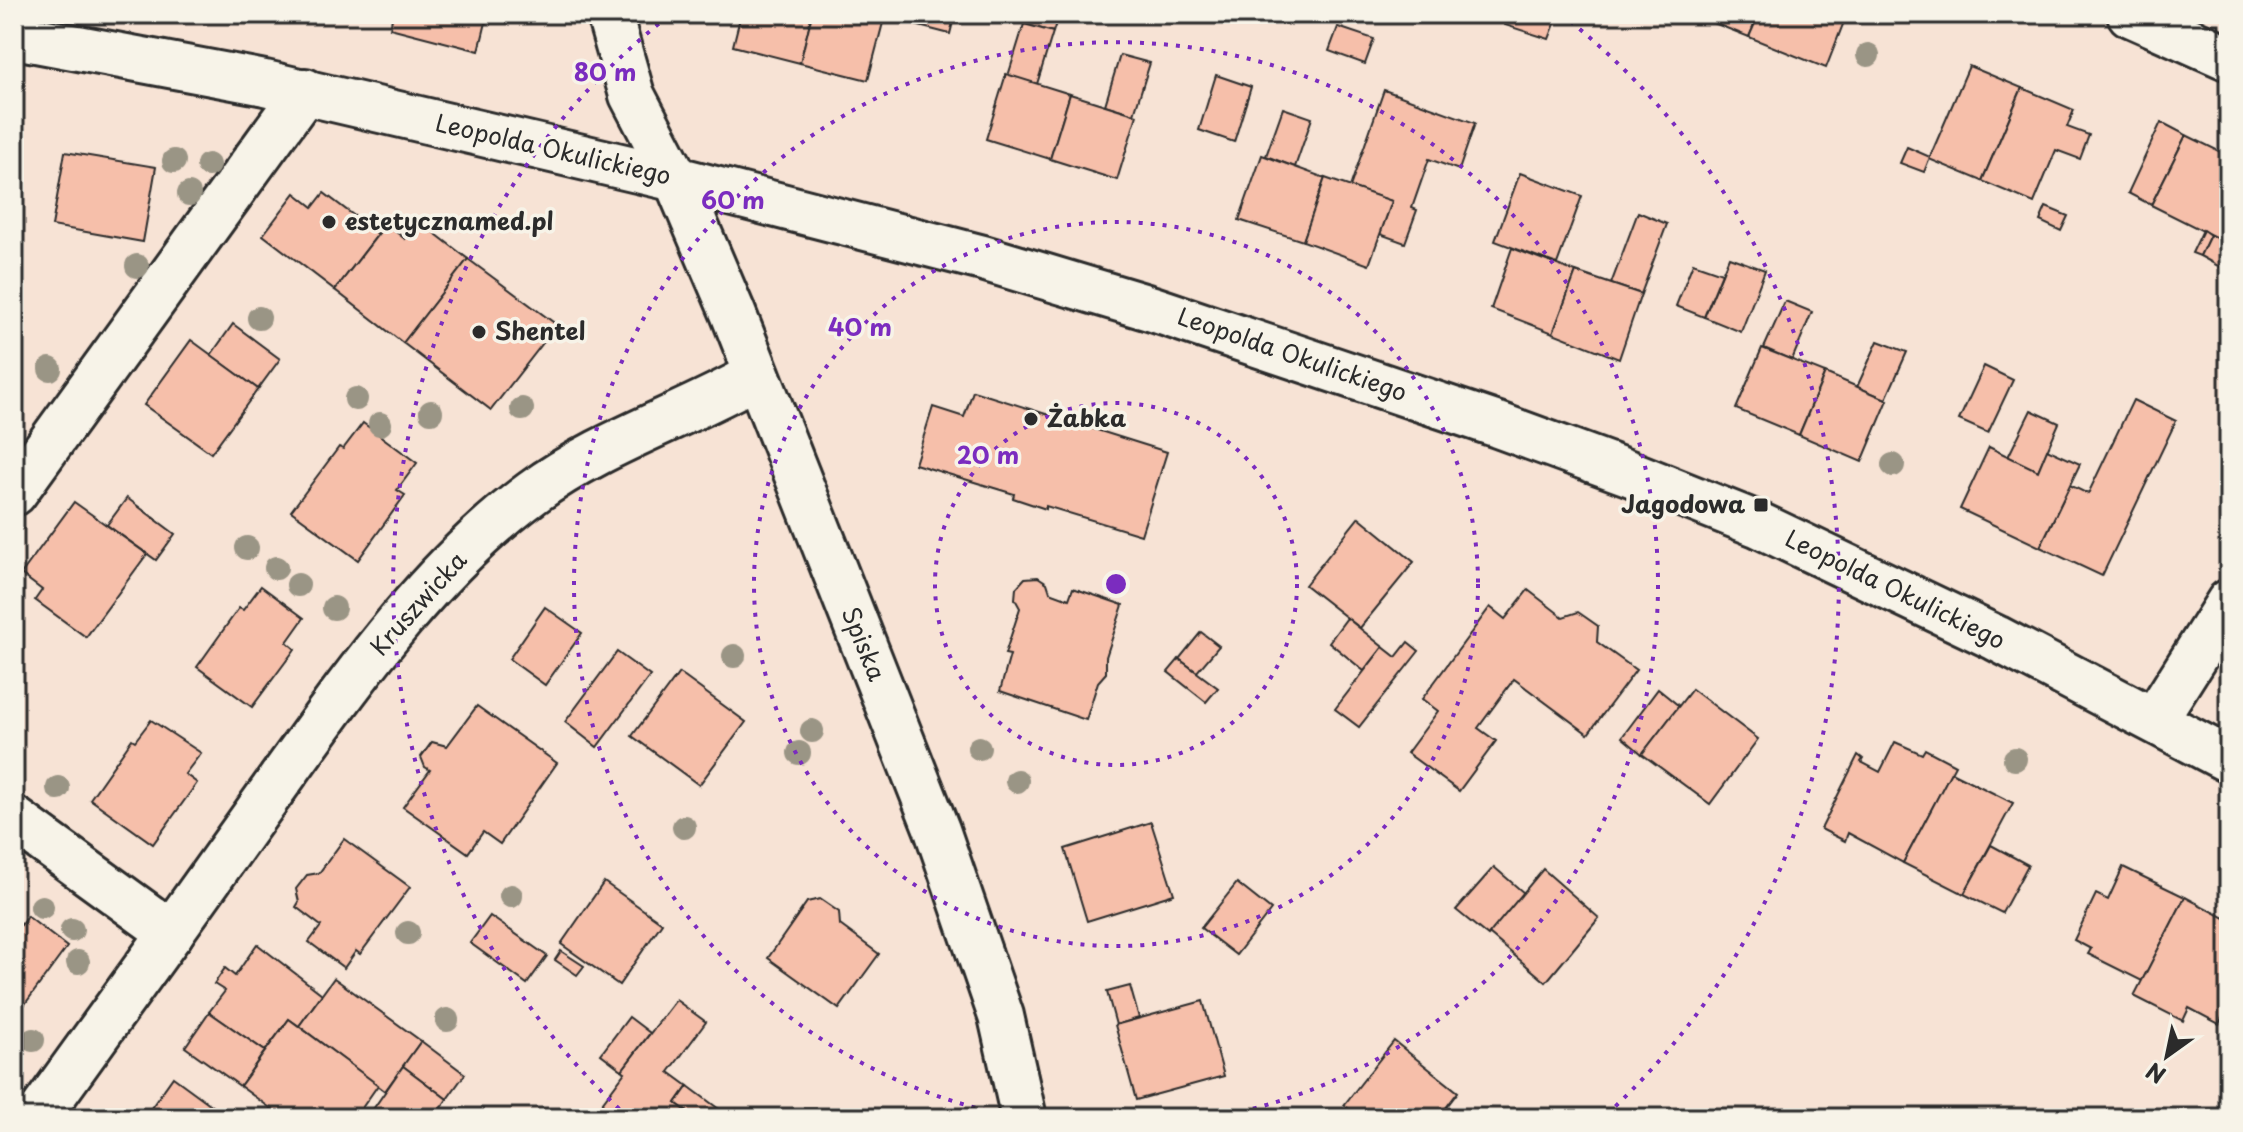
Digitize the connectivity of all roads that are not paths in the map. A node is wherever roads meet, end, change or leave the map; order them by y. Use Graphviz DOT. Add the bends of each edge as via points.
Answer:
graph roads {
  1 [pos="609,14"];
  2 [pos="2130,14"];
  3 [pos="14,36"];
  4 [pos="2229,58"];
  5 [pos="305,91"];
  6 [pos="676,179"];
  7 [pos="757,375"];
  8 [pos="14,493"];
  9 [pos="2229,602"];
  10 [pos="2155,719"];
  11 [pos="2229,760"];
  12 [pos="14,819"];
  13 [pos="171,933"];
  14 [pos="37,1118"];
  15 [pos="1024,1118"];
  1 -- 6 [label="street, Spiska" via="632,95"];
  2 -- 4 [label="street"];
  3 -- 5 [label="street, Leopolda Okulickiego"];
  5 -- 6 [label="street, Leopolda Okulickiego"];
  5 -- 8 [label="street"];
  6 -- 7 [label="street, Spiska"];
  6 -- 10 [label="street, Leopolda Okulickiego" via="968,254 1139,305 1556,446 1757,524"];
  7 -- 13 [label="street, Kruszwicka" via="590,456 533,492 464,552 422,593 381,645"];
  7 -- 15 [label="street, Spiska" via="937,830 1001,1016"];
  9 -- 10 [label="street"];
  10 -- 11 [label="street, Leopolda Okulickiego"];
  12 -- 13 [label="street"];
  13 -- 14 [label="street, Kruszwicka"];
}
